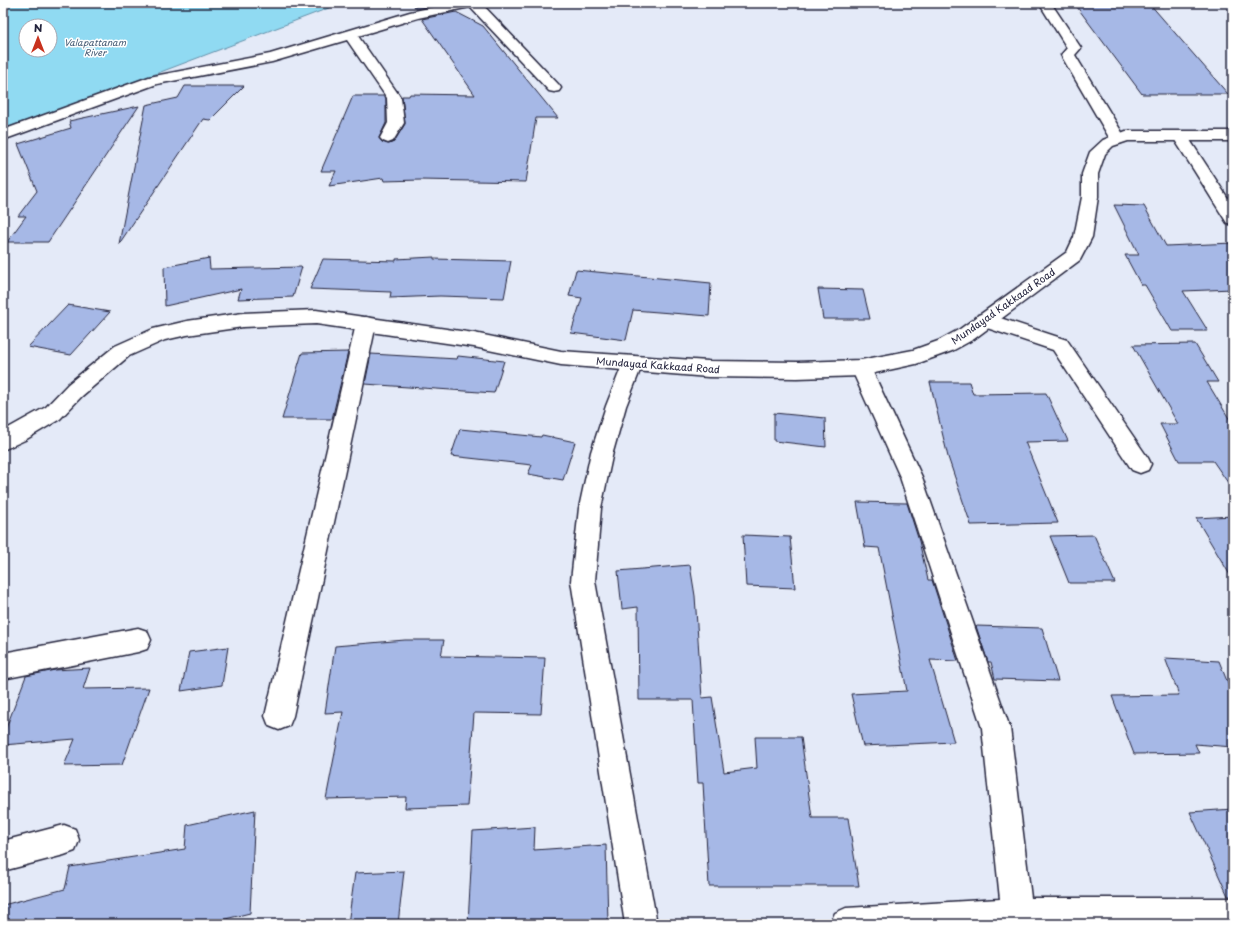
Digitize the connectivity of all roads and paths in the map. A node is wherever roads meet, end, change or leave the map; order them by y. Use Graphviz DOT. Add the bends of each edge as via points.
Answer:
graph roads {
  1 [pos="470,3"];
  2 [pos="474,3"];
  3 [pos="1045,3"];
  4 [pos="351,36"];
  5 [pos="554,88"];
  6 [pos="3,135"];
  7 [pos="1233,136"];
  8 [pos="1181,137"];
  9 [pos="388,138"];
  10 [pos="1118,139"];
  11 [pos="1233,219"];
  12 [pos="986,320"];
  13 [pos="366,324"];
  14 [pos="633,363"];
  15 [pos="861,368"];
  16 [pos="4,443"];
  17 [pos="1140,464"];
  18 [pos="138,640"];
  19 [pos="3,666"];
  20 [pos="279,716"];
  21 [pos="64,840"];
  22 [pos="3,856"];
  23 [pos="1017,914"];
  24 [pos="1233,914"];
  25 [pos="641,924"];
  26 [pos="846,924"];
  1 -- 4 [label="street" via="415,15"];
  2 -- 5 [label="street"];
  3 -- 10 [label="street" via="1074,48 1068,55"];
  4 -- 6 [label="street" via="272,58 154,80"];
  4 -- 9 [label="street" via="394,98 396,123"];
  7 -- 8 [label="street, Mundayad Kakkaad Road"];
  8 -- 10 [label="street, Mundayad Kakkaad Road" via="1126,136"];
  8 -- 11 [label="street"];
  10 -- 12 [label="street, Mundayad Kakkaad Road" via="1108,143 1098,152 1090,174 1090,197 1083,238 1074,256"];
  12 -- 15 [label="street, Mundayad Kakkaad Road" via="945,346 916,357"];
  12 -- 17 [label="street" via="1060,345"];
  13 -- 14 [label="street, Mundayad Kakkaad Road" via="474,340 561,358"];
  13 -- 16 [label="street, Mundayad Kakkaad Road" via="316,317 243,320 160,334 122,351 75,390 53,413"];
  13 -- 20 [label="street"];
  14 -- 15 [label="street, Mundayad Kakkaad Road" via="708,369"];
  14 -- 25 [label="street" via="602,452 590,508 583,581"];
  15 -- 23 [label="street" via="911,477 996,728"];
  18 -- 19 [label="street"];
  21 -- 22 [label="street"];
  23 -- 24 [label="street"];
  23 -- 26 [label="street"];
}
